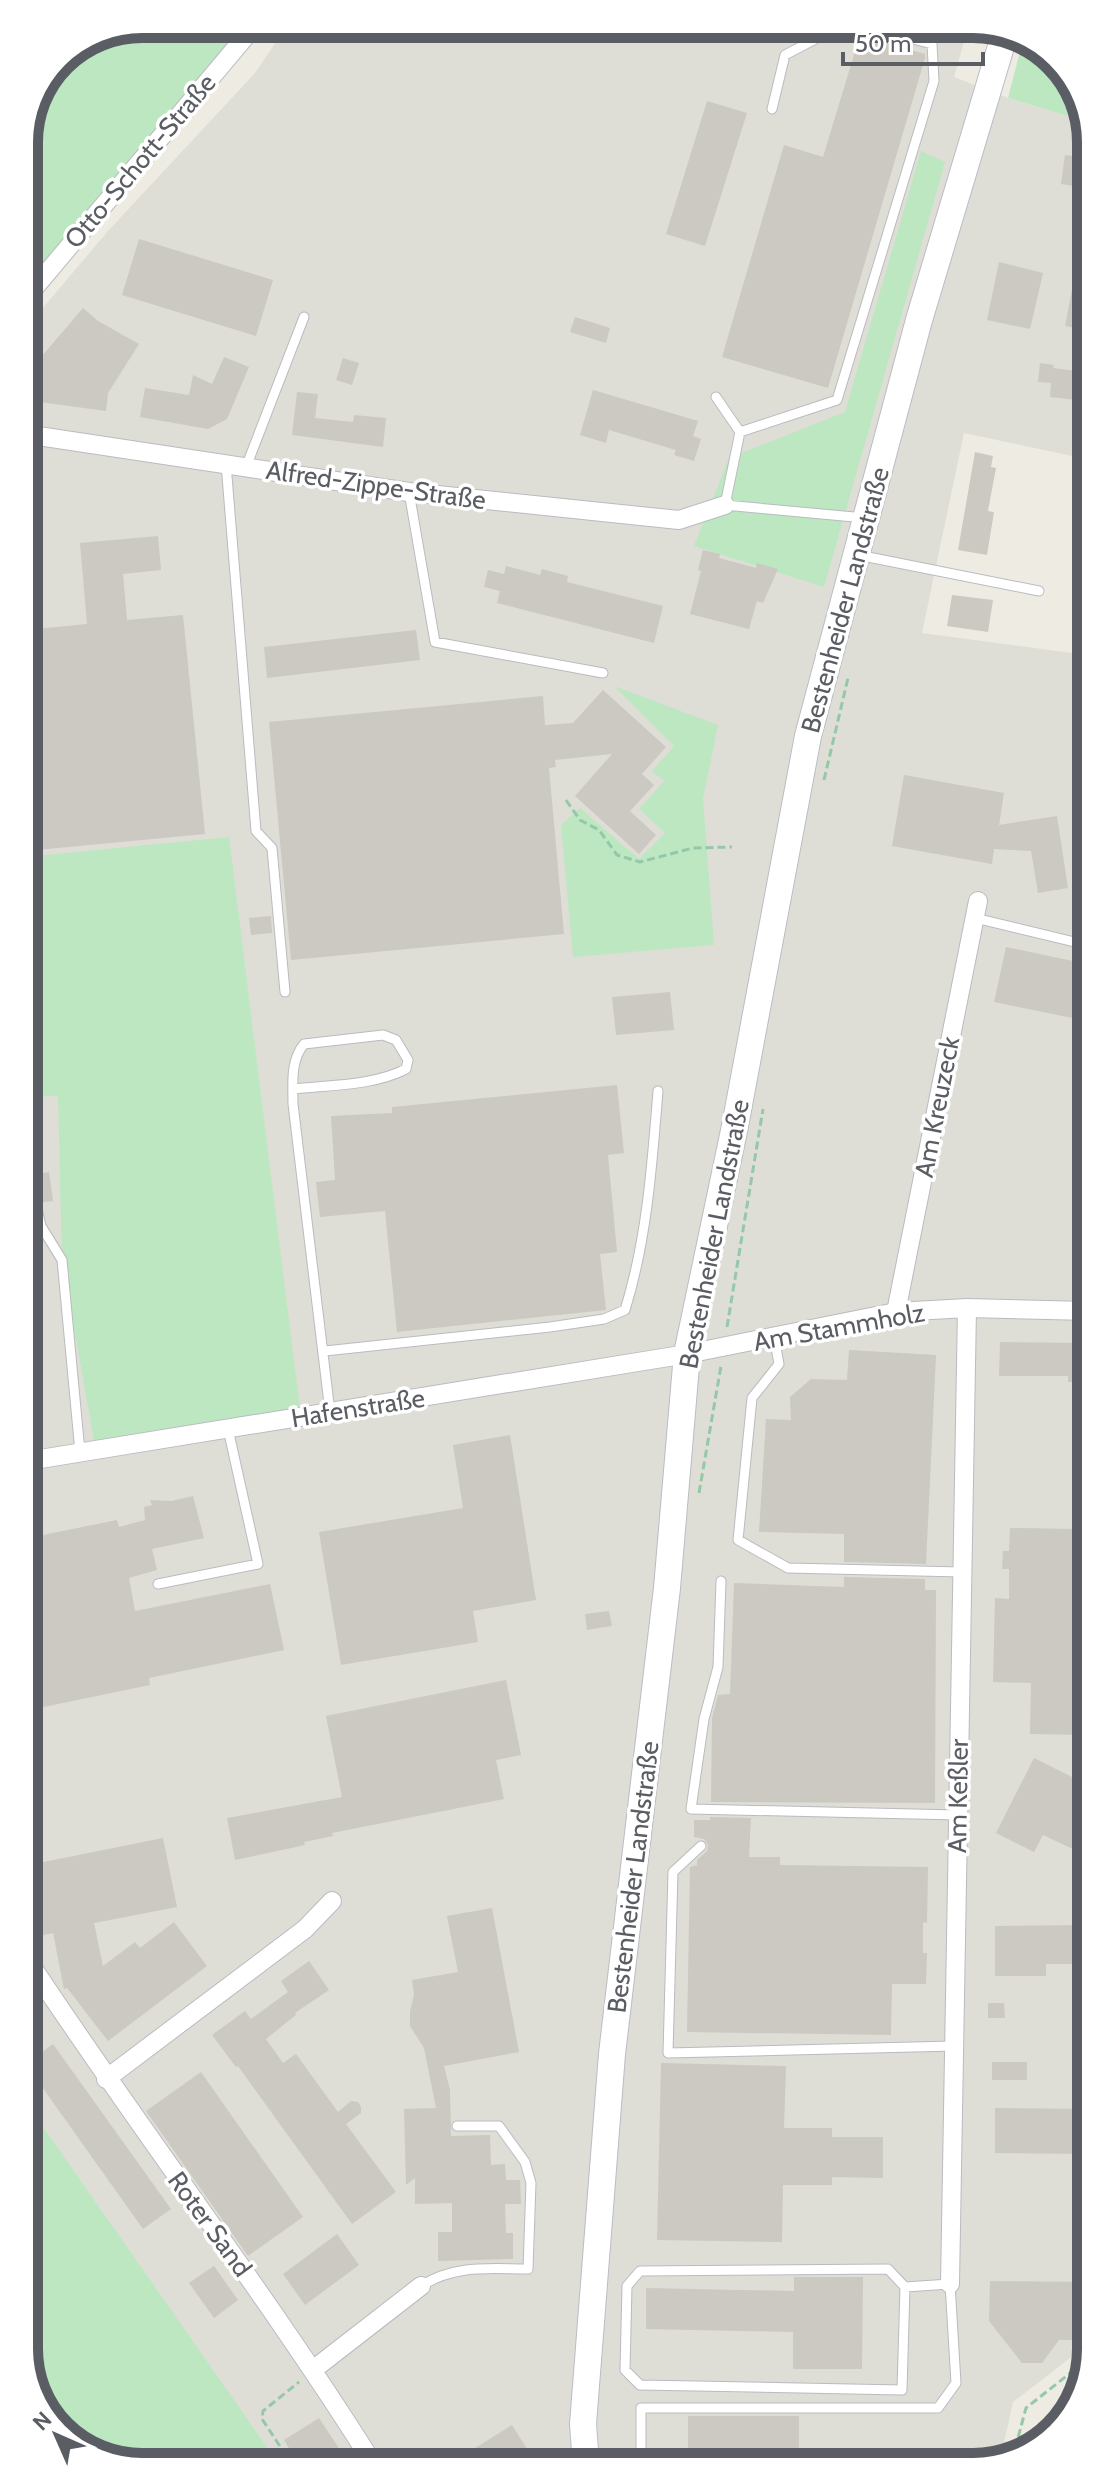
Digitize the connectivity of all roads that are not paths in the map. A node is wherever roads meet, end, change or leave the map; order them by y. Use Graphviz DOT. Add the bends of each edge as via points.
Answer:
graph roads {
  1 [pos="244,38"];
  2 [pos="817,38"];
  3 [pos="909,38"];
  4 [pos="1002,43"];
  5 [pos="772,109"];
  6 [pos="38,284"];
  7 [pos="304,317"];
  8 [pos="716,397"];
  9 [pos="740,432"];
  10 [pos="38,436"];
  11 [pos="226,464"];
  12 [pos="246,467"];
  13 [pos="409,492"];
  14 [pos="725,505"];
  15 [pos="866,519"];
  16 [pos="857,555"];
  17 [pos="1039,591"];
  18 [pos="603,673"];
  19 [pos="976,910"];
  20 [pos="1077,942"];
  21 [pos="285,992"];
  22 [pos="293,1089"];
  23 [pos="658,1091"];
  24 [pos="38,1213"];
  25 [pos="967,1308"];
  26 [pos="1077,1311"];
  27 [pos="896,1312"];
  28 [pos="774,1337"];
  29 [pos="325,1351"];
  30 [pos="687,1354"];
  31 [pos="330,1412"];
  32 [pos="228,1429"];
  33 [pos="80,1452"];
  34 [pos="38,1459"];
  35 [pos="962,1572"];
  36 [pos="721,1581"];
  37 [pos="158,1584"];
  38 [pos="958,1815"];
  39 [pos="701,1846"];
  40 [pos="332,1901"];
  41 [pos="38,1976"];
  42 [pos="954,2046"];
  43 [pos="106,2079"];
  44 [pos="457,2126"];
  45 [pos="950,2284"];
  46 [pos="421,2286"];
  47 [pos="905,2287"];
  48 [pos="314,2369"];
  49 [pos="366,2453"];
  50 [pos="585,2453"];
  51 [pos="641,2453"];
  1 -- 6 [label="street, Otto-Schott-Straße"];
  2 -- 5 [label="lane" via="785,55"];
  3 -- 9 [label="lane" via="932,44 934,81 837,400"];
  4 -- 15 [label="main road, Bestenheider Landstraße"];
  7 -- 12 [label="lane"];
  8 -- 9 [label="lane"];
  9 -- 14 [label="lane"];
  10 -- 11 [label="street, Alfred-Zippe-Straße"];
  11 -- 12 [label="street, Alfred-Zippe-Straße"];
  11 -- 21 [label="lane" via="256,831 272,848"];
  12 -- 13 [label="street, Alfred-Zippe-Straße"];
  13 -- 14 [label="street, Alfred-Zippe-Straße" via="679,520"];
  13 -- 18 [label="lane" via="435,642"];
  14 -- 15 [label="lane"];
  15 -- 16 [label="main road, Bestenheider Landstraße"];
  16 -- 17 [label="lane"];
  16 -- 30 [label="main road, Bestenheider Landstraße" via="808,736"];
  19 -- 20 [label="lane"];
  19 -- 27 [label="street, Am Kreuzeck"];
  22 -- 22 [label="lane" via="297,1053 304,1044 383,1035 396,1040 408,1060 406,1069 384,1077"];
  22 -- 29 [label="lane"];
  23 -- 29 [label="lane" via="651,1188 625,1310 604,1319 550,1327"];
  24 -- 33 [label="lane" via="62,1260"];
  25 -- 26 [label="street, Am Stammholz"];
  25 -- 27 [label="street, Am Stammholz"];
  25 -- 35 [label="street, Am Keßler"];
  27 -- 28 [label="street, Am Stammholz"];
  28 -- 30 [label="street, Am Stammholz"];
  28 -- 35 [label="lane" via="779,1364 752,1398 738,1540 788,1568"];
  29 -- 31 [label="lane"];
  30 -- 31 [label="street, Hafenstraße"];
  30 -- 50 [label="main road, Bestenheider Landstraße" via="667,1588 612,2054 583,2424"];
  31 -- 32 [label="street, Hafenstraße"];
  32 -- 33 [label="street, Hafenstraße"];
  32 -- 37 [label="lane" via="258,1564"];
  33 -- 34 [label="street, Hafenstraße"];
  35 -- 38 [label="street, Am Keßler"];
  36 -- 38 [label="lane" via="718,1667 704,1719 691,1809"];
  38 -- 42 [label="street, Am Keßler"];
  39 -- 42 [label="lane" via="673,1872 668,2053"];
  40 -- 43 [label="street" via="305,1929"];
  41 -- 43 [label="street, Roter Sand"];
  42 -- 45 [label="street, Am Keßler"];
  43 -- 48 [label="street, Roter Sand"];
  44 -- 46 [label="lane" via="499,2126 525,2162 531,2183 528,2269 463,2270"];
  45 -- 47 [label="lane"];
  45 -- 51 [label="lane" via="956,2383 938,2408 641,2408"];
  46 -- 48 [label="street"];
  47 -- 47 [label="lane" via="888,2269 640,2271 627,2286 625,2370 640,2385 902,2390"];
  48 -- 49 [label="street, Roter Sand"];
}
